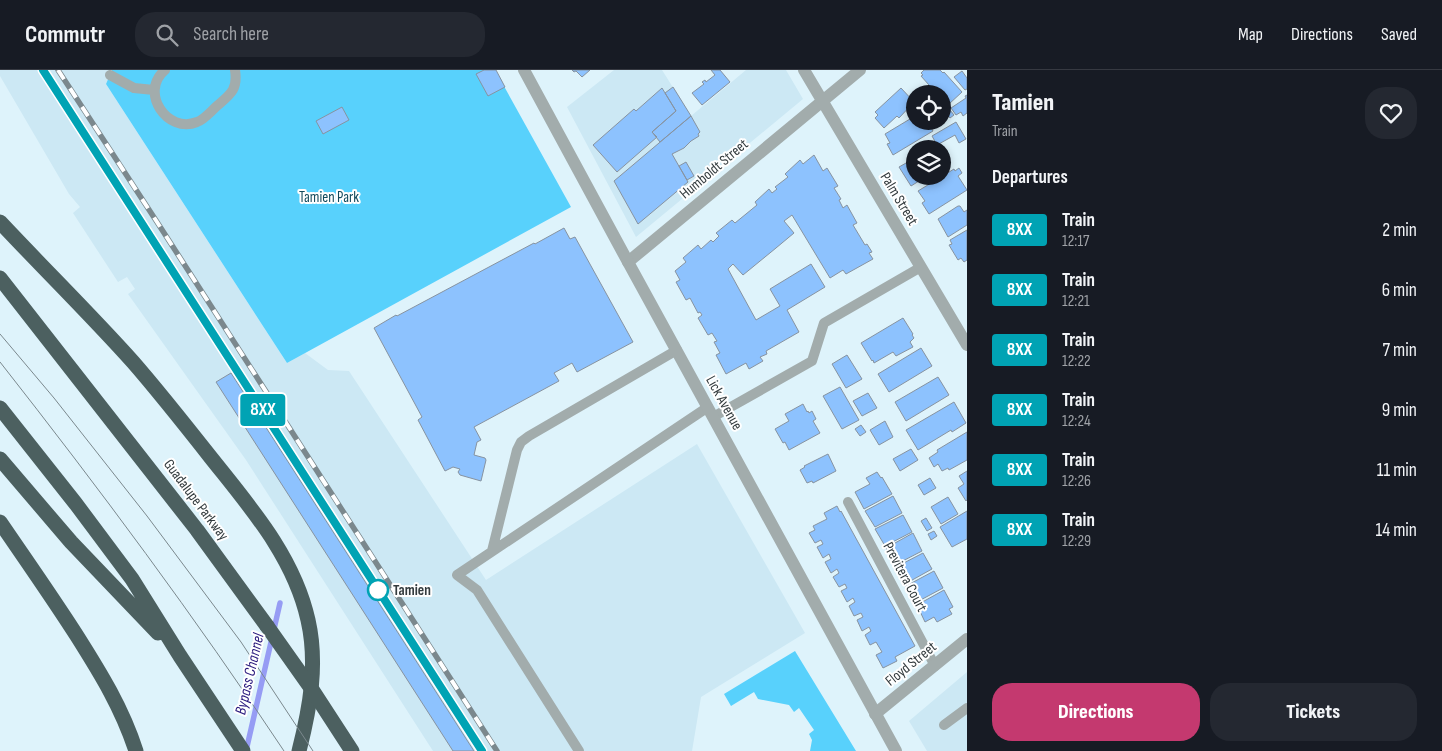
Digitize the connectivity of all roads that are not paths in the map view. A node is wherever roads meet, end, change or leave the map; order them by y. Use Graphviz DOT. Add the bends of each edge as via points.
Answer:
graph roads {
  1 [pos="165,70"];
  2 [pos="235,70"];
  3 [pos="524,70"];
  4 [pos="804,70"];
  5 [pos="860,70"];
  6 [pos="110,75"];
  7 [pos="154,90"];
  8 [pos="822,101"];
  9 [pos="0,222"];
  10 [pos="628,262"];
  11 [pos="921,267"];
  12 [pos="0,278"];
  13 [pos="967,345"];
  14 [pos="677,350"];
  15 [pos="0,408"];
  16 [pos="711,412"];
  17 [pos="0,459"];
  18 [pos="848,502"];
  19 [pos="0,522"];
  20 [pos="492,551"];
  21 [pos="967,639"];
  22 [pos="180,656"];
  23 [pos="935,666"];
  24 [pos="967,708"];
  25 [pos="875,714"];
  26 [pos="944,725"];
  27 [pos="241,748"];
  28 [pos="136,751"];
  29 [pos="299,751"];
  30 [pos="352,751"];
  31 [pos="579,751"];
  32 [pos="896,751"];
  1 -- 7 [label="lane" via="158,76"];
  2 -- 7 [label="lane" via="232,93 198,122 182,123 167,117 157,105"];
  3 -- 10 [label="street, Lick Avenue"];
  4 -- 8 [label="street, Palm Street"];
  5 -- 8 [label="street, Humboldt Street"];
  6 -- 7 [label="lane" via="134,88"];
  8 -- 10 [label="street, Humboldt Street"];
  8 -- 11 [label="street, Palm Street"];
  9 -- 29 [label="highway" via="156,390 263,524 286,561 306,612 312,650 312,682"];
  10 -- 14 [label="street, Lick Avenue"];
  11 -- 13 [label="street, Palm Street"];
  11 -- 16 [label="lane" via="824,323 812,361"];
  12 -- 30 [label="highway, Guadalupe Parkway, bridge" via="198,530"];
  14 -- 16 [label="street, Lick Avenue"];
  14 -- 20 [label="lane" via="521,442"];
  15 -- 22 [label="highway" via="132,579"];
  16 -- 20 [label="lane"];
  16 -- 25 [label="street, Lick Avenue"];
  17 -- 22 [label="highway" via="71,542"];
  18 -- 23 [label="lane, Previtera Court"];
  19 -- 28 [label="highway" via="99,670 118,704"];
  20 -- 31 [label="lane" via="457,575 477,590"];
  21 -- 23 [label="street, Floyd Street"];
  22 -- 27 [label="highway"];
  23 -- 25 [label="street, Floyd Street"];
  24 -- 26 [label="lane"];
  25 -- 32 [label="street, Lick Avenue"];
}
